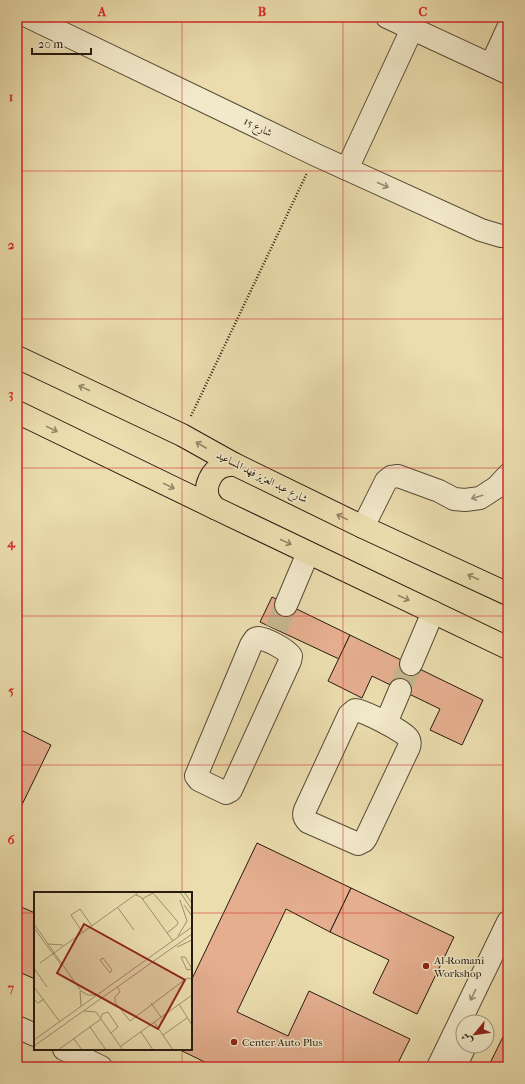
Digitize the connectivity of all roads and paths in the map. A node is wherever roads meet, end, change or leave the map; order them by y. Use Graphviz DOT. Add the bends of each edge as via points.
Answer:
graph roads {
  1 [pos="29,17"];
  2 [pos="387,17"];
  3 [pos="508,28"];
  4 [pos="412,29"];
  5 [pos="499,69"];
  6 [pos="316,155"];
  7 [pos="347,169"];
  8 [pos="508,235"];
  9 [pos="17,357"];
  10 [pos="17,412"];
  11 [pos="182,434"];
  12 [pos="234,464"];
  13 [pos="508,475"];
  14 [pos="215,508"];
  15 [pos="363,527"];
  16 [pos="315,556"];
  17 [pos="508,594"];
  18 [pos="293,608"];
  19 [pos="433,612"];
  20 [pos="280,639"];
  21 [pos="508,648"];
  22 [pos="411,664"];
  23 [pos="400,690"];
  24 [pos="386,723"];
  25 [pos="508,922"];
  26 [pos="508,954"];
  27 [pos="480,1014"];
  28 [pos="17,1027"];
  29 [pos="34,1035"];
  30 [pos="461,1054"];
  31 [pos="71,1057"];
  32 [pos="101,1067"];
  33 [pos="438,1067"];
  34 [pos="455,1067"];
  1 -- 6 [label="street, شارع 15"];
  2 -- 4 [label="street"];
  3 -- 5 [label="street"];
  4 -- 5 [label="street"];
  4 -- 7 [label="street"];
  6 -- 7 [label="street, شارع 15"];
  6 -- 11 [label="path"];
  7 -- 8 [label="street, شارع 15, one-way" via="481,230 500,236"];
  11 -- 9 [label="main road, شارع عبد العزيز فهد المساعيد, one-way"];
  10 -- 14 [label="main road, one-way"];
  12 -- 11 [label="main road, شارع عبد العزيز فهد المساعيد, one-way"];
  12 -- 14 [label="main road" via="215,471 209,479 209,500"];
  15 -- 12 [label="main road, شارع عبد العزيز فهد المساعيد, one-way"];
  13 -- 15 [label="street, one-way" via="497,488 480,498 465,500 454,499 398,476 391,477 386,481"];
  14 -- 16 [label="main road, one-way"];
  17 -- 15 [label="main road, شارع عبد العزيز فهد المساعيد, one-way"];
  16 -- 18 [label="street"];
  16 -- 19 [label="main road, one-way"];
  19 -- 21 [label="main road"];
  19 -- 22 [label="street"];
  20 -- 20 [label="street" via="258,638 251,645 196,776 199,780 226,793 230,791 290,661 291,656"];
  23 -- 24 [label="street"];
  24 -- 24 [label="street" via="358,710 349,715 305,810 304,817 308,822 354,843 364,842 410,742 404,734"];
  25 -- 33 [label="street, one-way"];
  26 -- 27 [label="street"];
  28 -- 29 [label="street"];
  30 -- 34 [label="street"];
  31 -- 32 [label="street"];
}
